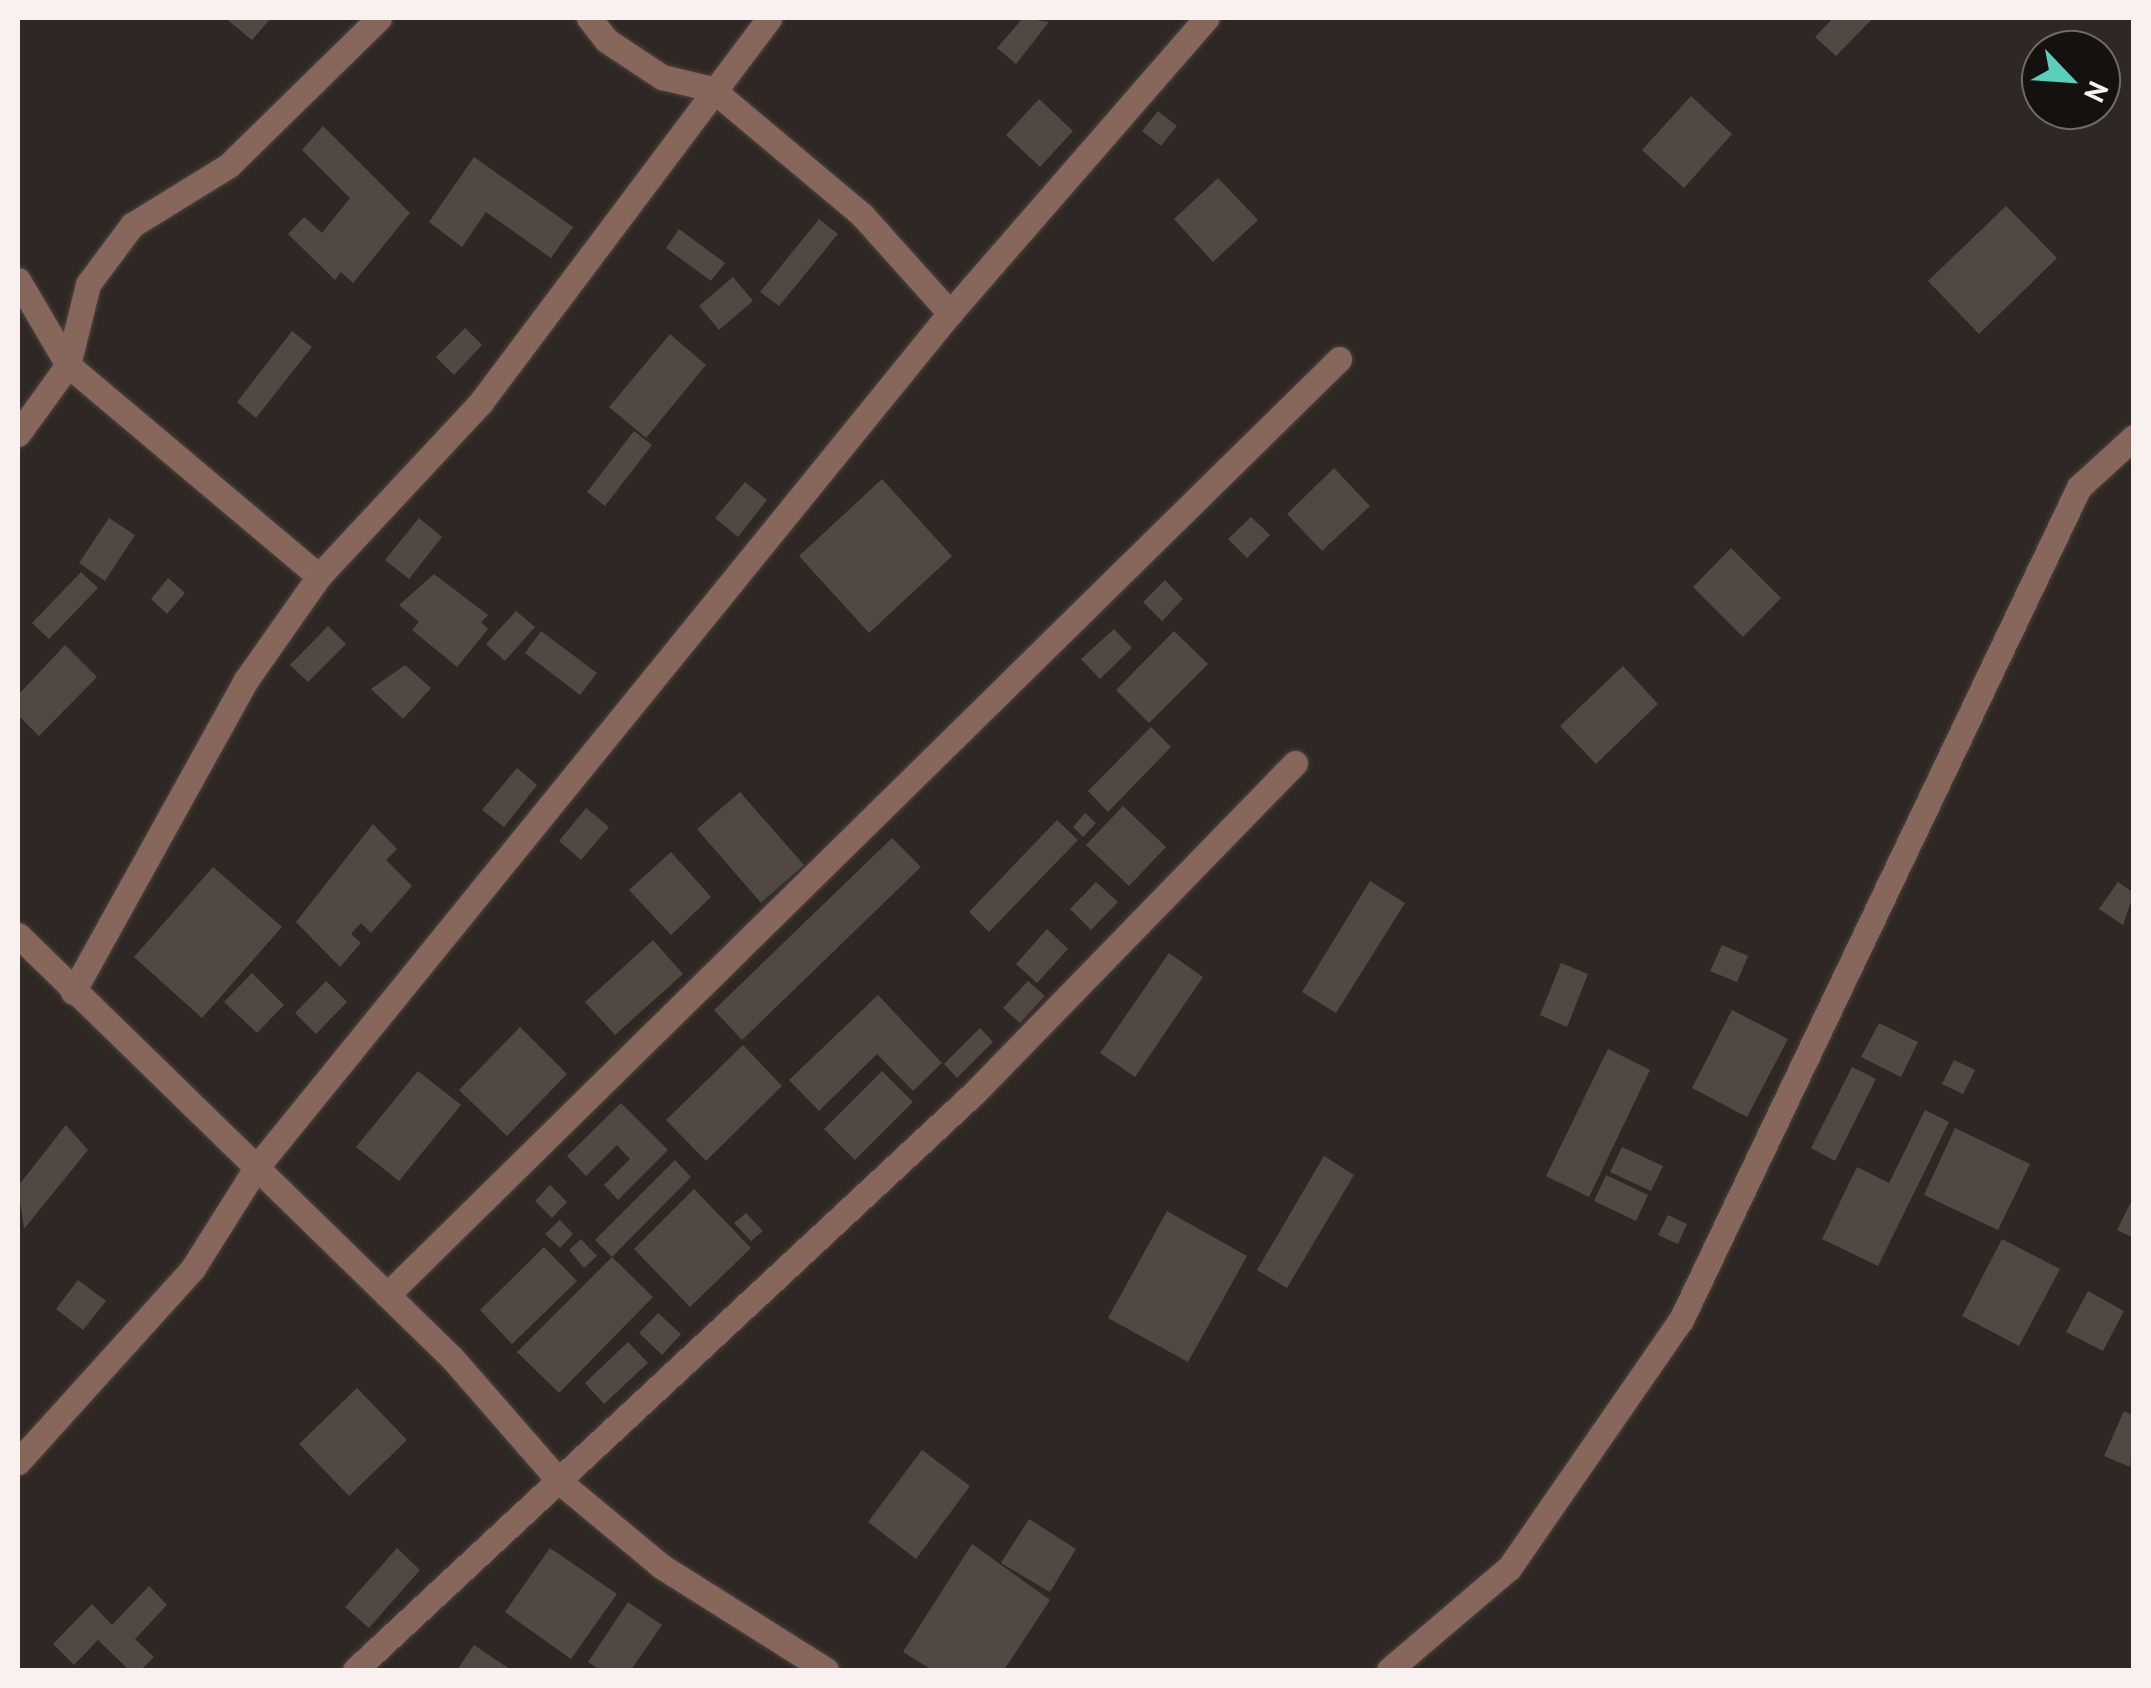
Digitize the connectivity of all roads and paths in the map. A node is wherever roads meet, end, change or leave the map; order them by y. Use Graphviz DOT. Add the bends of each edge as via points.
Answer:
graph roads {
  1 [pos="380,18"];
  2 [pos="589,18"];
  3 [pos="770,18"];
  4 [pos="1206,18"];
  5 [pos="712,89"];
  6 [pos="18,280"];
  7 [pos="950,313"];
  8 [pos="1339,359"];
  9 [pos="68,364"];
  10 [pos="18,434"];
  11 [pos="2134,437"];
  12 [pos="319,576"];
  13 [pos="1295,762"];
  14 [pos="18,934"];
  15 [pos="73,992"];
  16 [pos="256,1168"];
  17 [pos="387,1295"];
  18 [pos="18,1462"];
  19 [pos="560,1482"];
  20 [pos="355,1670"];
  21 [pos="826,1670"];
  22 [pos="1388,1670"];
  1 -- 9 [label="street" via="229,165 132,225 88,284"];
  2 -- 5 [label="street" via="606,40 662,77"];
  3 -- 5 [label="street"];
  4 -- 7 [label="street"];
  5 -- 7 [label="street" via="862,215"];
  5 -- 12 [label="street" via="481,402"];
  6 -- 9 [label="street"];
  7 -- 16 [label="street"];
  8 -- 17 [label="street"];
  9 -- 10 [label="street"];
  9 -- 12 [label="street"];
  11 -- 22 [label="street" via="2079,487 1681,1320 1509,1568"];
  12 -- 15 [label="street" via="246,680"];
  13 -- 19 [label="street" via="975,1092"];
  14 -- 15 [label="street"];
  15 -- 16 [label="street"];
  16 -- 17 [label="street"];
  16 -- 18 [label="street" via="193,1268"];
  17 -- 19 [label="street"];
  19 -- 20 [label="street"];
  19 -- 21 [label="street" via="661,1566"];
}
